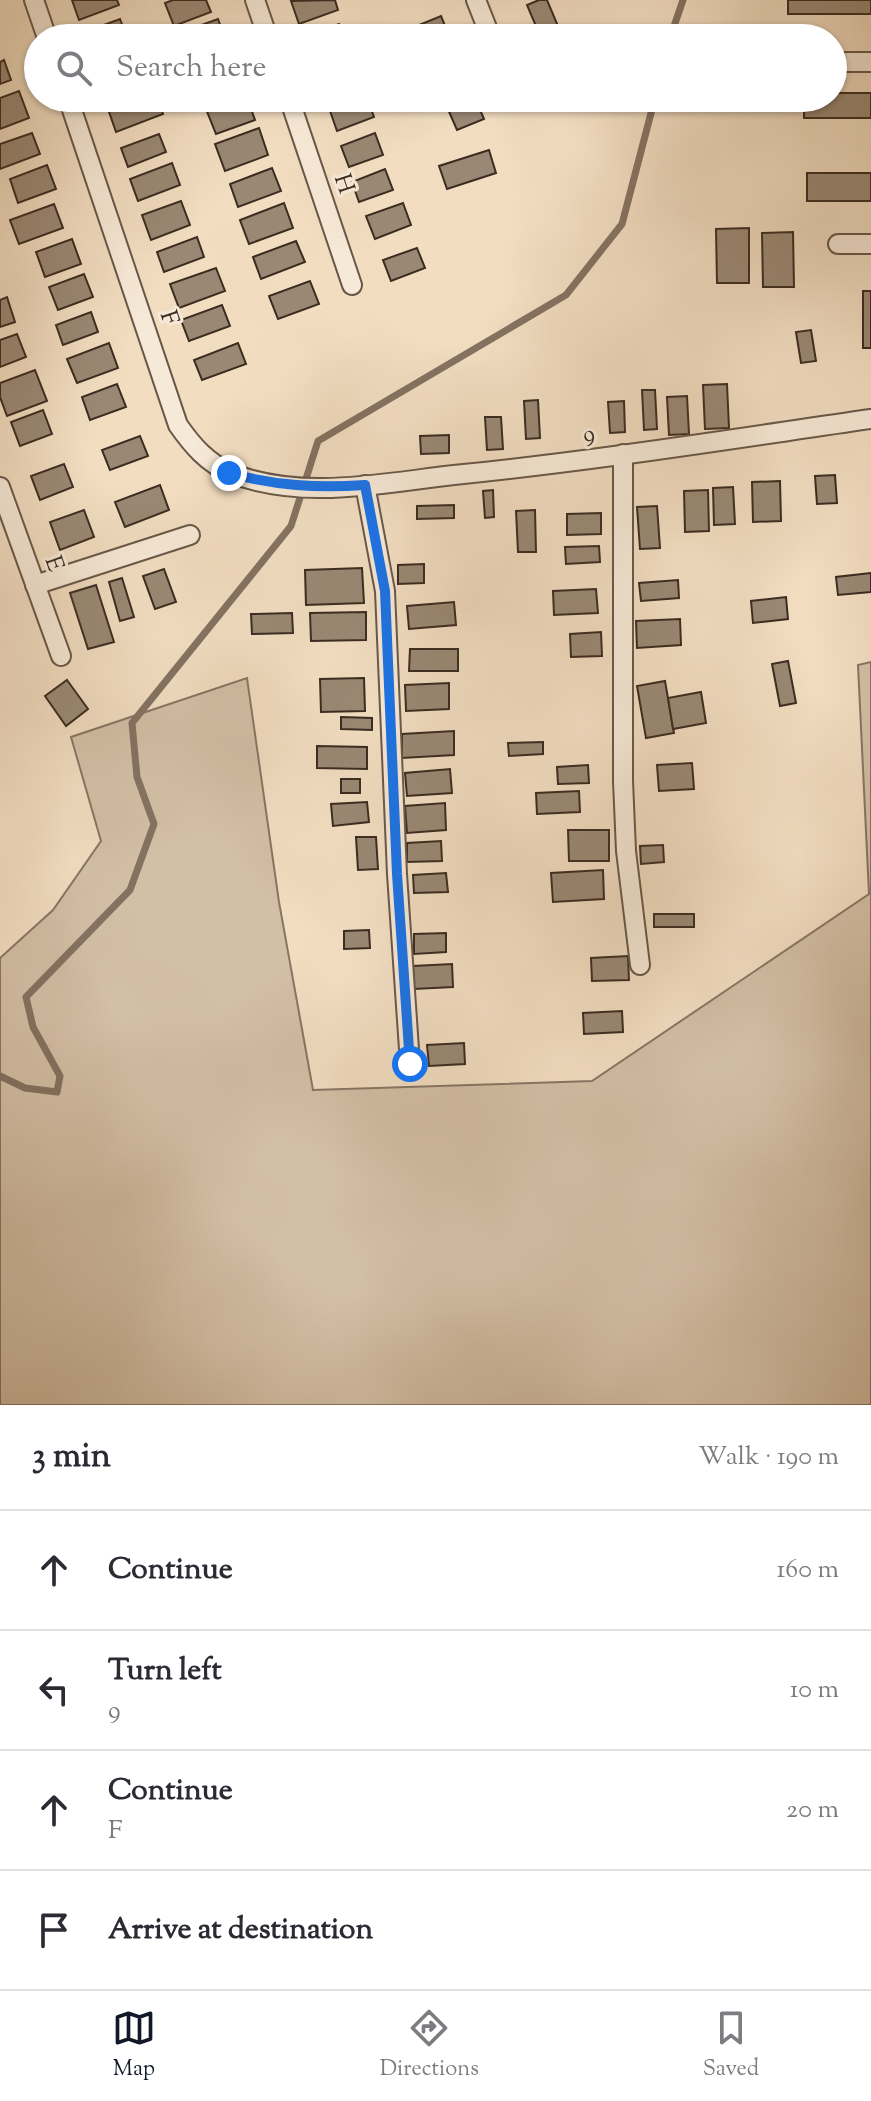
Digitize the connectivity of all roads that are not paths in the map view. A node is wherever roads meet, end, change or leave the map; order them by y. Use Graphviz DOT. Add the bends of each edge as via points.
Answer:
graph roads {
  1 [pos="34,0"];
  2 [pos="255,0"];
  3 [pos="476,0"];
  4 [pos="42,24"];
  5 [pos="263,24"];
  6 [pos="485,24"];
  7 [pos="847,62"];
  8 [pos="871,62"];
  9 [pos="73,112"];
  10 [pos="294,112"];
  11 [pos="838,244"];
  12 [pos="871,244"];
  13 [pos="352,285"];
  14 [pos="871,419"];
  15 [pos="623,454"];
  16 [pos="365,485"];
  17 [pos="0,487"];
  18 [pos="313,489"];
  19 [pos="190,535"];
  20 [pos="35,585"];
  21 [pos="61,656"];
  22 [pos="640,965"];
  23 [pos="410,1064"];
  1 -- 4 [label="street"];
  2 -- 5 [label="street"];
  3 -- 6 [label="street"];
  7 -- 8 [label="street"];
  9 -- 18 [label="street, F" via="178,425 198,452 229,473"];
  10 -- 13 [label="street, H"];
  11 -- 12 [label="street"];
  14 -- 15 [label="street, 9"];
  15 -- 16 [label="street, 9"];
  15 -- 22 [label="street" via="623,781"];
  16 -- 18 [label="street, 9"];
  16 -- 23 [label="street" via="385,591"];
  17 -- 20 [label="street, E"];
  19 -- 20 [label="street"];
  20 -- 21 [label="street, E"];
}
